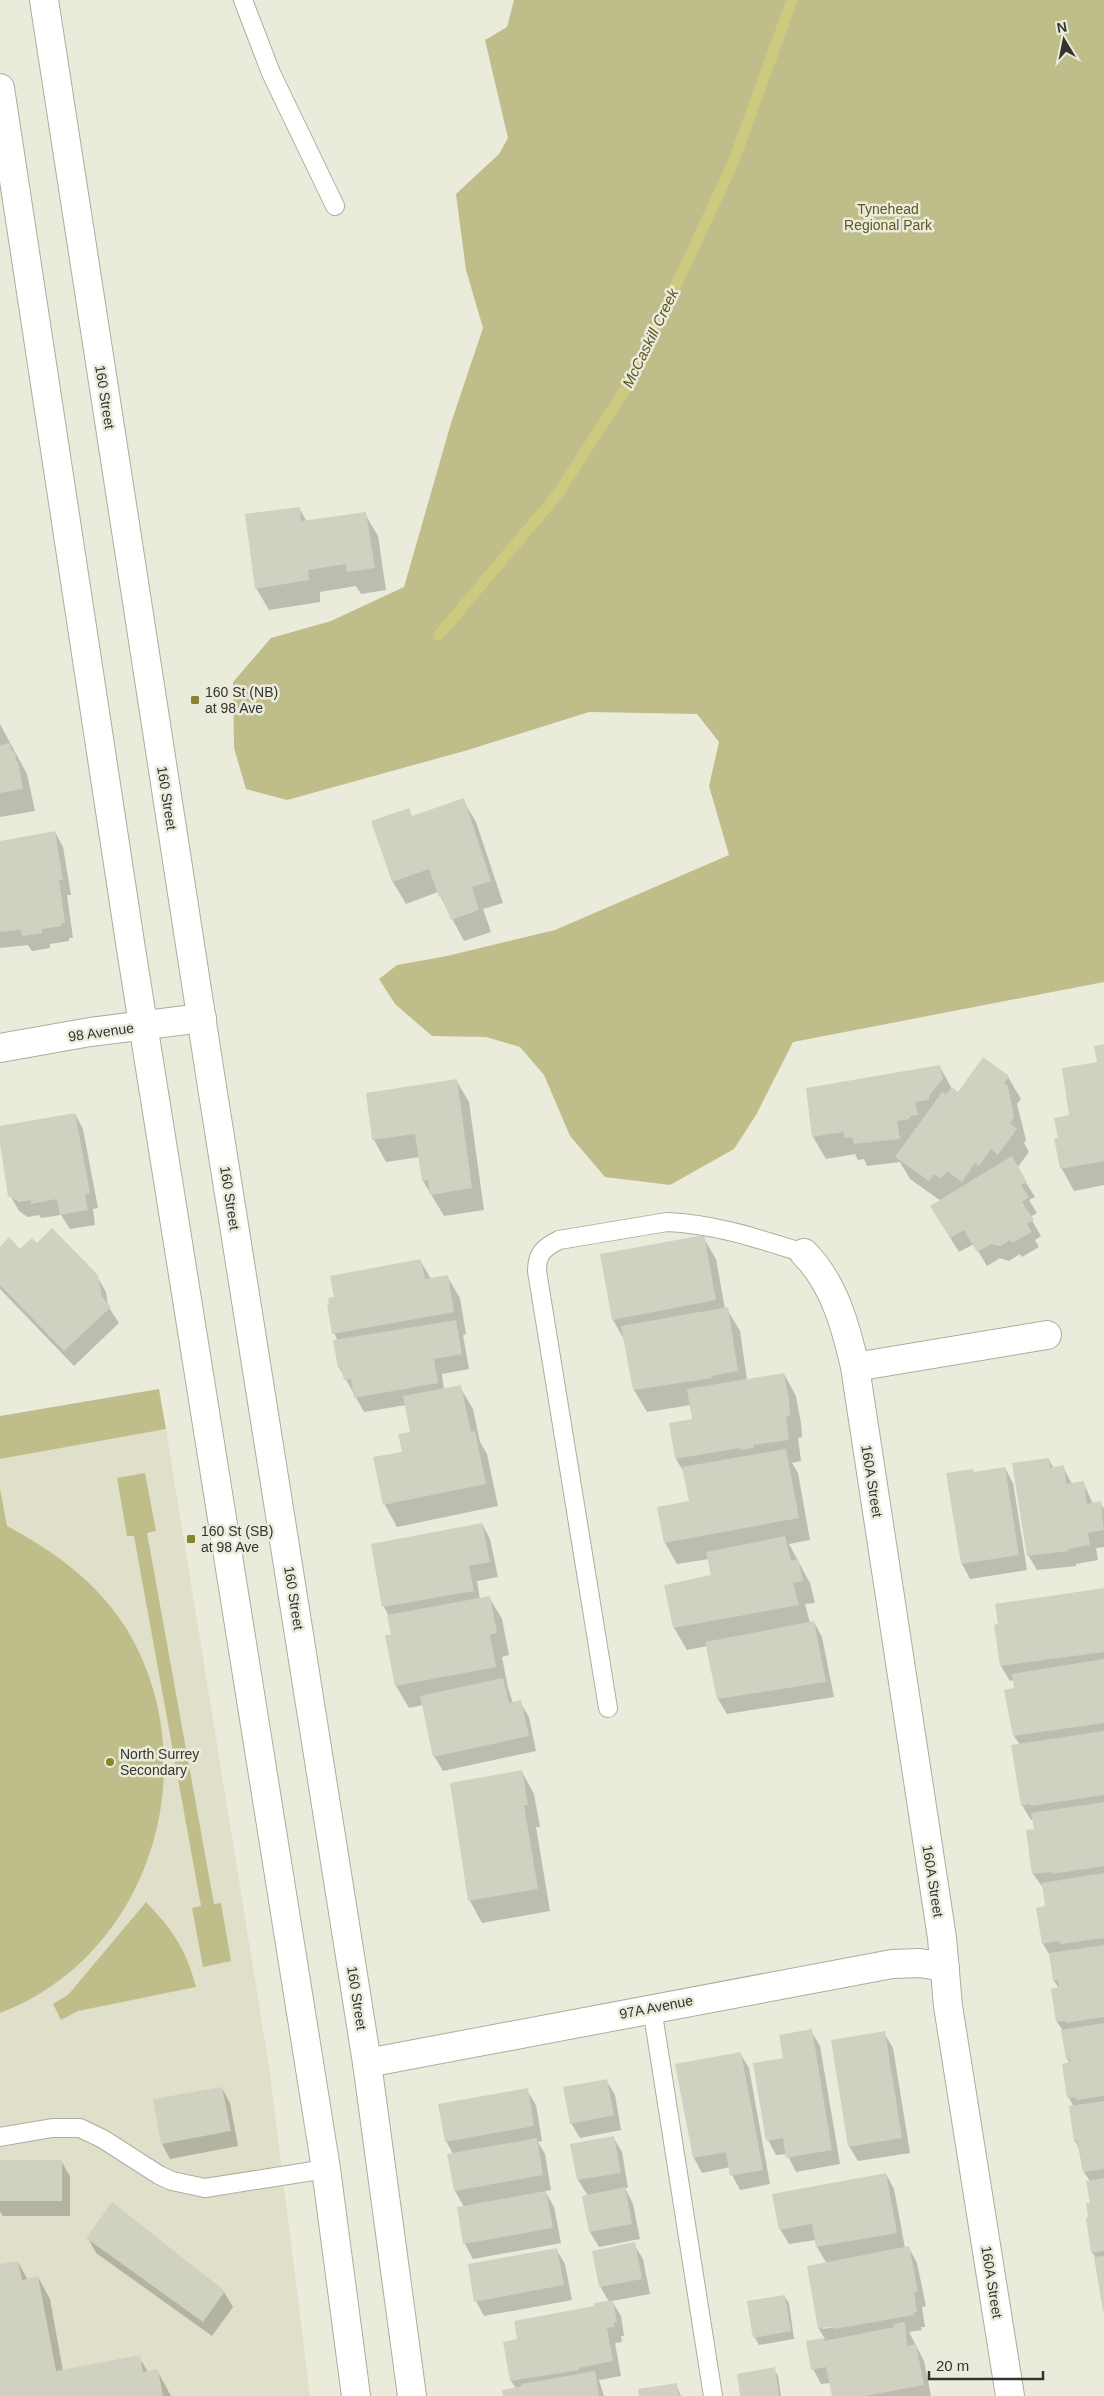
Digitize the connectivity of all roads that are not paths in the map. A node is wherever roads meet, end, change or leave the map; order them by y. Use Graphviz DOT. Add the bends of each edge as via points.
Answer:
graph roads {
  1 [pos="44,0"];
  2 [pos="243,0"];
  3 [pos="0,88"];
  4 [pos="335,206"];
  5 [pos="202,1018"];
  6 [pos="143,1026"];
  7 [pos="0,1048"];
  8 [pos="804,1252"];
  9 [pos="1047,1335"];
  10 [pos="855,1367"];
  11 [pos="608,1708"];
  12 [pos="945,1966"];
  13 [pos="652,2008"];
  14 [pos="367,2063"];
  15 [pos="0,2137"];
  16 [pos="326,2169"];
  17 [pos="356,2396"];
  18 [pos="412,2396"];
  19 [pos="713,2396"];
  20 [pos="1010,2396"];
  1 -- 5 [label="main road, 160 Street"];
  2 -- 4 [label="lane" via="271,73"];
  3 -- 6 [label="main road"];
  5 -- 6 [label="main road, 98 Avenue"];
  5 -- 14 [label="main road, 160 Street"];
  6 -- 7 [label="main road, 98 Avenue"];
  6 -- 16 [label="main road"];
  8 -- 10 [label="main road, 160A Street" via="816,1264 836,1304"];
  8 -- 11 [label="lane" via="739,1232 686,1222 667,1222 559,1240 546,1246 537,1258"];
  9 -- 10 [label="main road"];
  10 -- 12 [label="main road, 160A Street"];
  12 -- 13 [label="main road, 97A Avenue" via="920,1962 892,1964"];
  12 -- 20 [label="main road, 160A Street" via="948,2006"];
  13 -- 14 [label="main road, 97A Avenue"];
  13 -- 19 [label="lane"];
  14 -- 18 [label="main road, 160 Street"];
  15 -- 16 [label="lane" via="52,2128 80,2128 159,2175 205,2188"];
  16 -- 17 [label="main road"];
}
